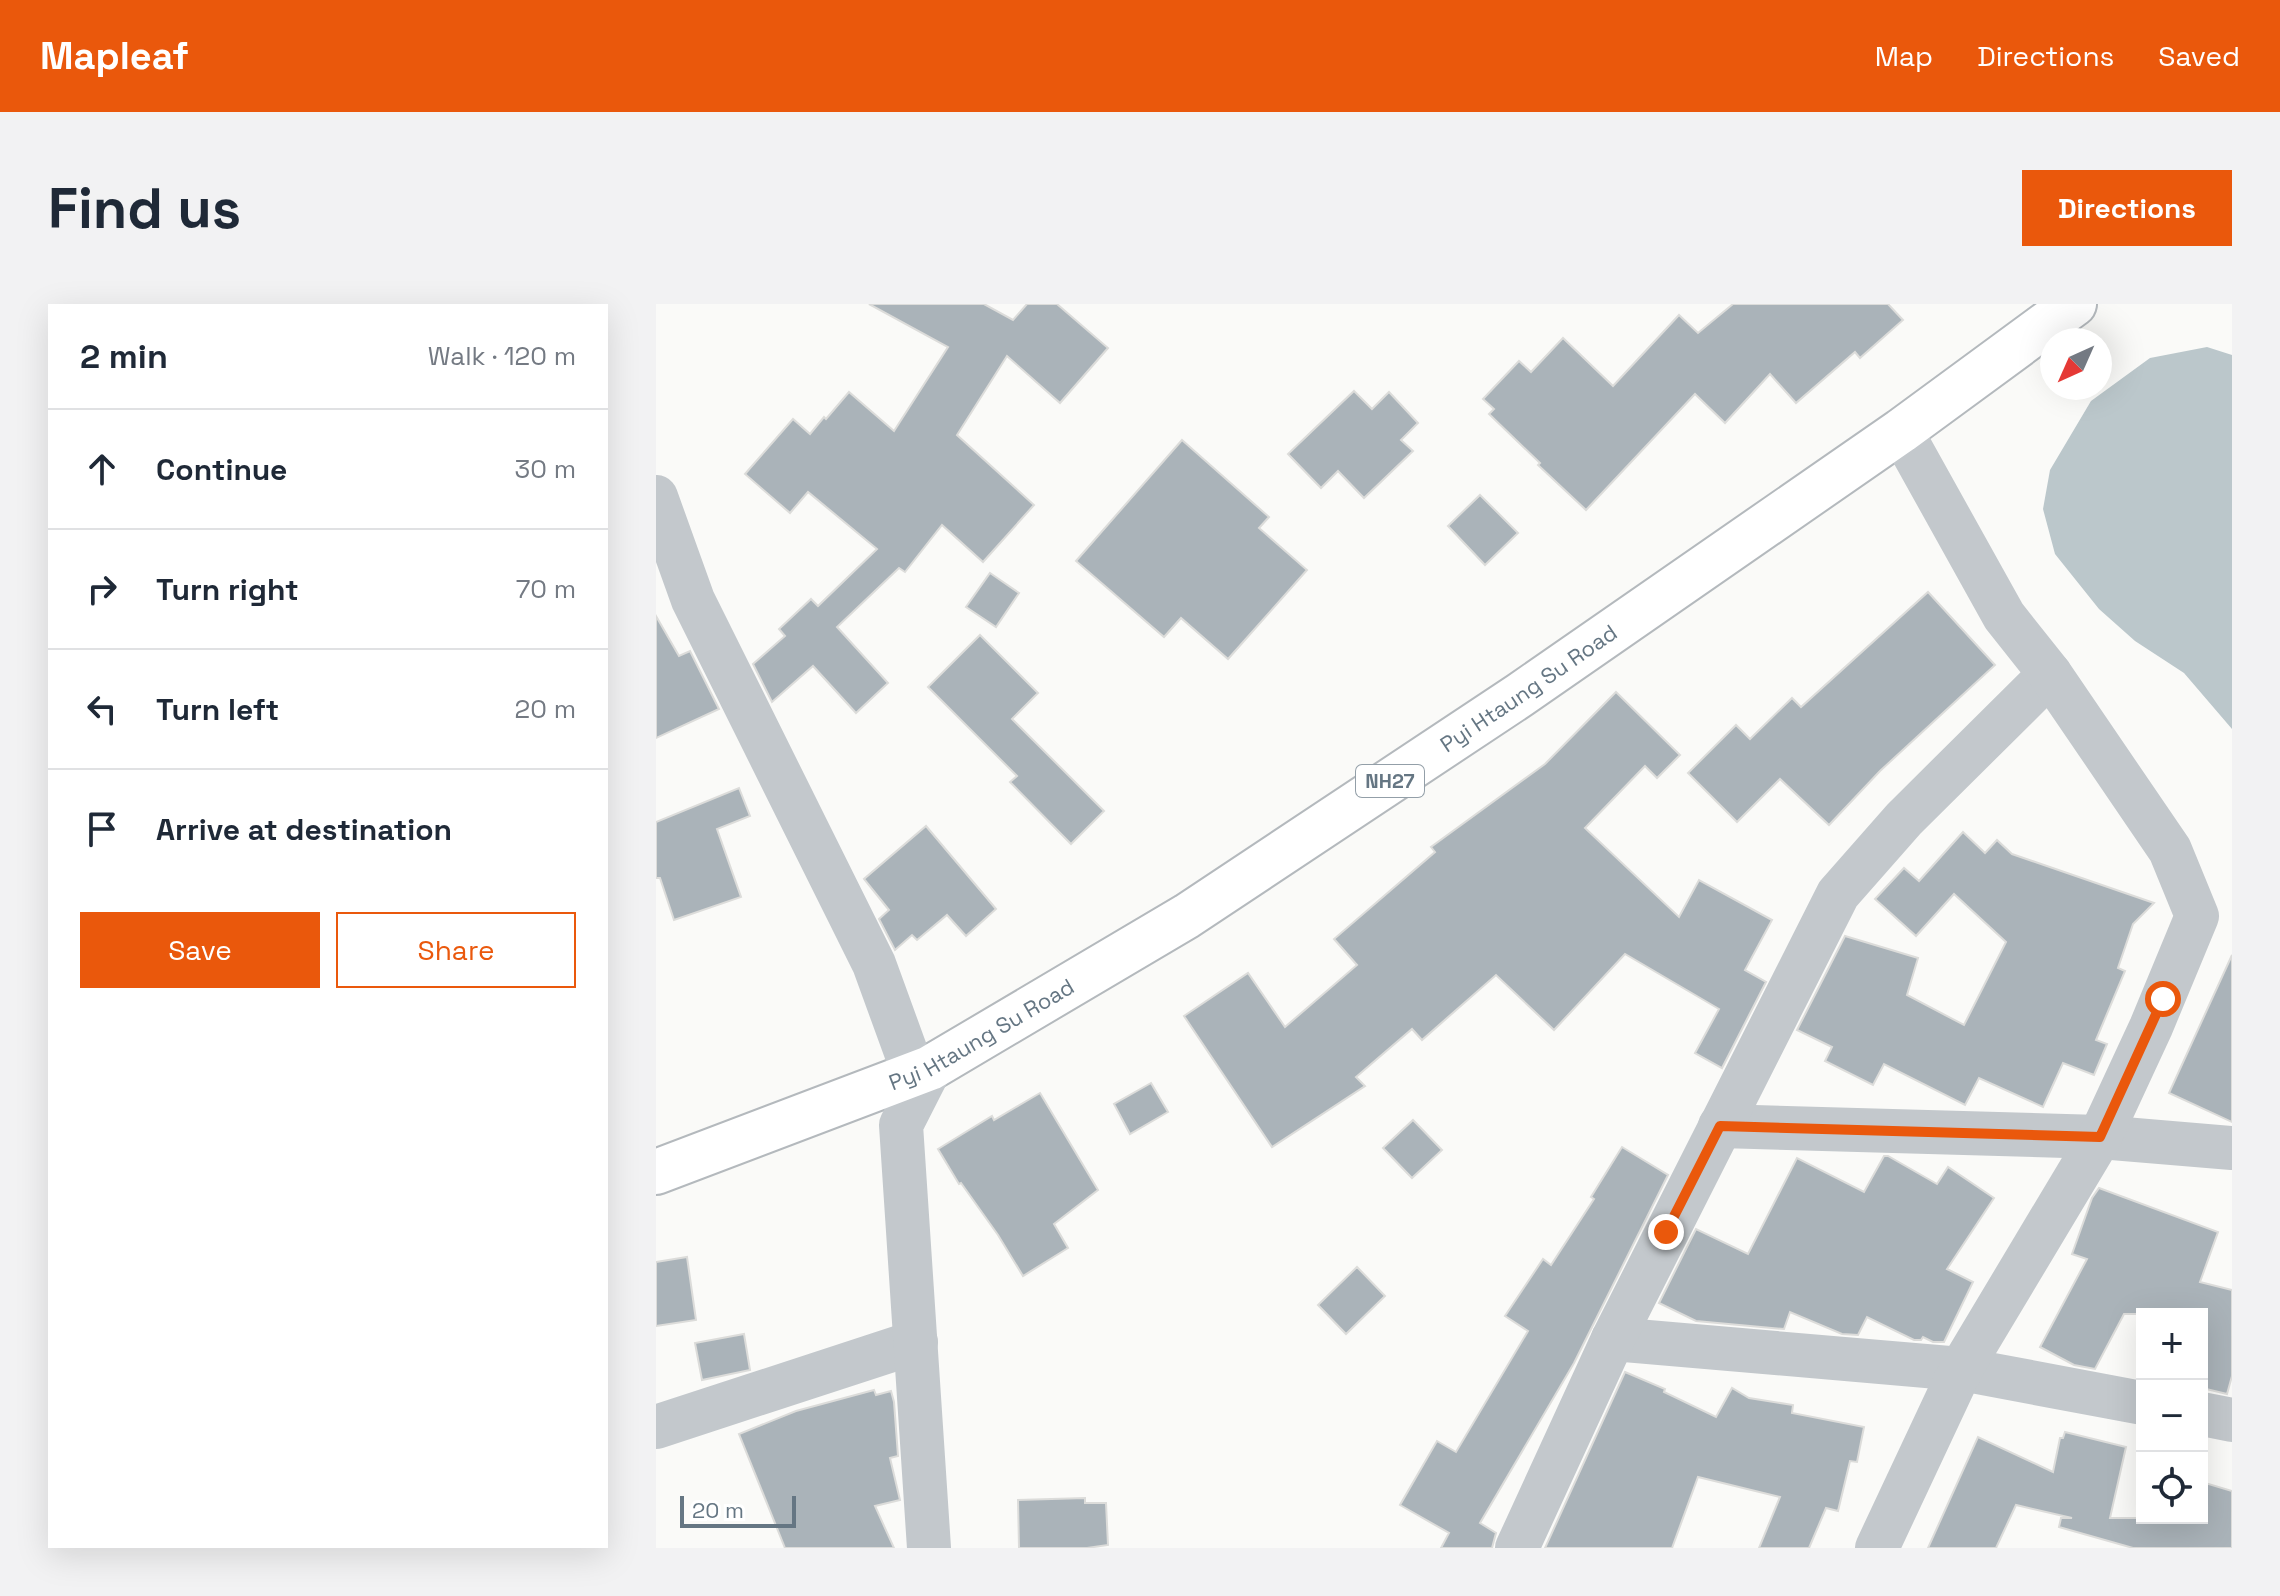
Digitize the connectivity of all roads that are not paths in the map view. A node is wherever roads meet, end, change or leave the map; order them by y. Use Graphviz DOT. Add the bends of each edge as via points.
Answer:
graph roads {
  1 [pos="2074,304"];
  2 [pos="1901,431"];
  3 [pos="656,497"];
  4 [pos="2050,674"];
  5 [pos="922,1071"];
  6 [pos="1720,1126"];
  7 [pos="2100,1137"];
  8 [pos="2232,1148"];
  9 [pos="656,1172"];
  10 [pos="1613,1339"];
  11 [pos="916,1342"];
  12 [pos="1961,1369"];
  13 [pos="2136,1402"];
  14 [pos="2208,1415"];
  15 [pos="2232,1420"];
  16 [pos="656,1427"];
  17 [pos="929,1548"];
  18 [pos="1517,1548"];
  19 [pos="1877,1548"];
  1 -- 2 [label="highway, Pyi Htaung Su Road / NH27"];
  2 -- 4 [label="street" via="2004,616"];
  2 -- 5 [label="highway, Pyi Htaung Su Road / NH27" via="1520,695 1187,916"];
  3 -- 5 [label="street" via="693,600"];
  4 -- 6 [label="street" via="1904,819 1838,894"];
  4 -- 7 [label="street" via="2170,850 2197,916"];
  5 -- 9 [label="highway, Pyi Htaung Su Road / NH27"];
  5 -- 11 [label="street" via="901,1125"];
  6 -- 7 [label="street"];
  6 -- 10 [label="street"];
  7 -- 8 [label="street"];
  7 -- 12 [label="street"];
  10 -- 12 [label="street"];
  10 -- 18 [label="street"];
  11 -- 16 [label="street"];
  11 -- 17 [label="street"];
  12 -- 13 [label="street"];
  12 -- 19 [label="street"];
  14 -- 15 [label="street"];
}
